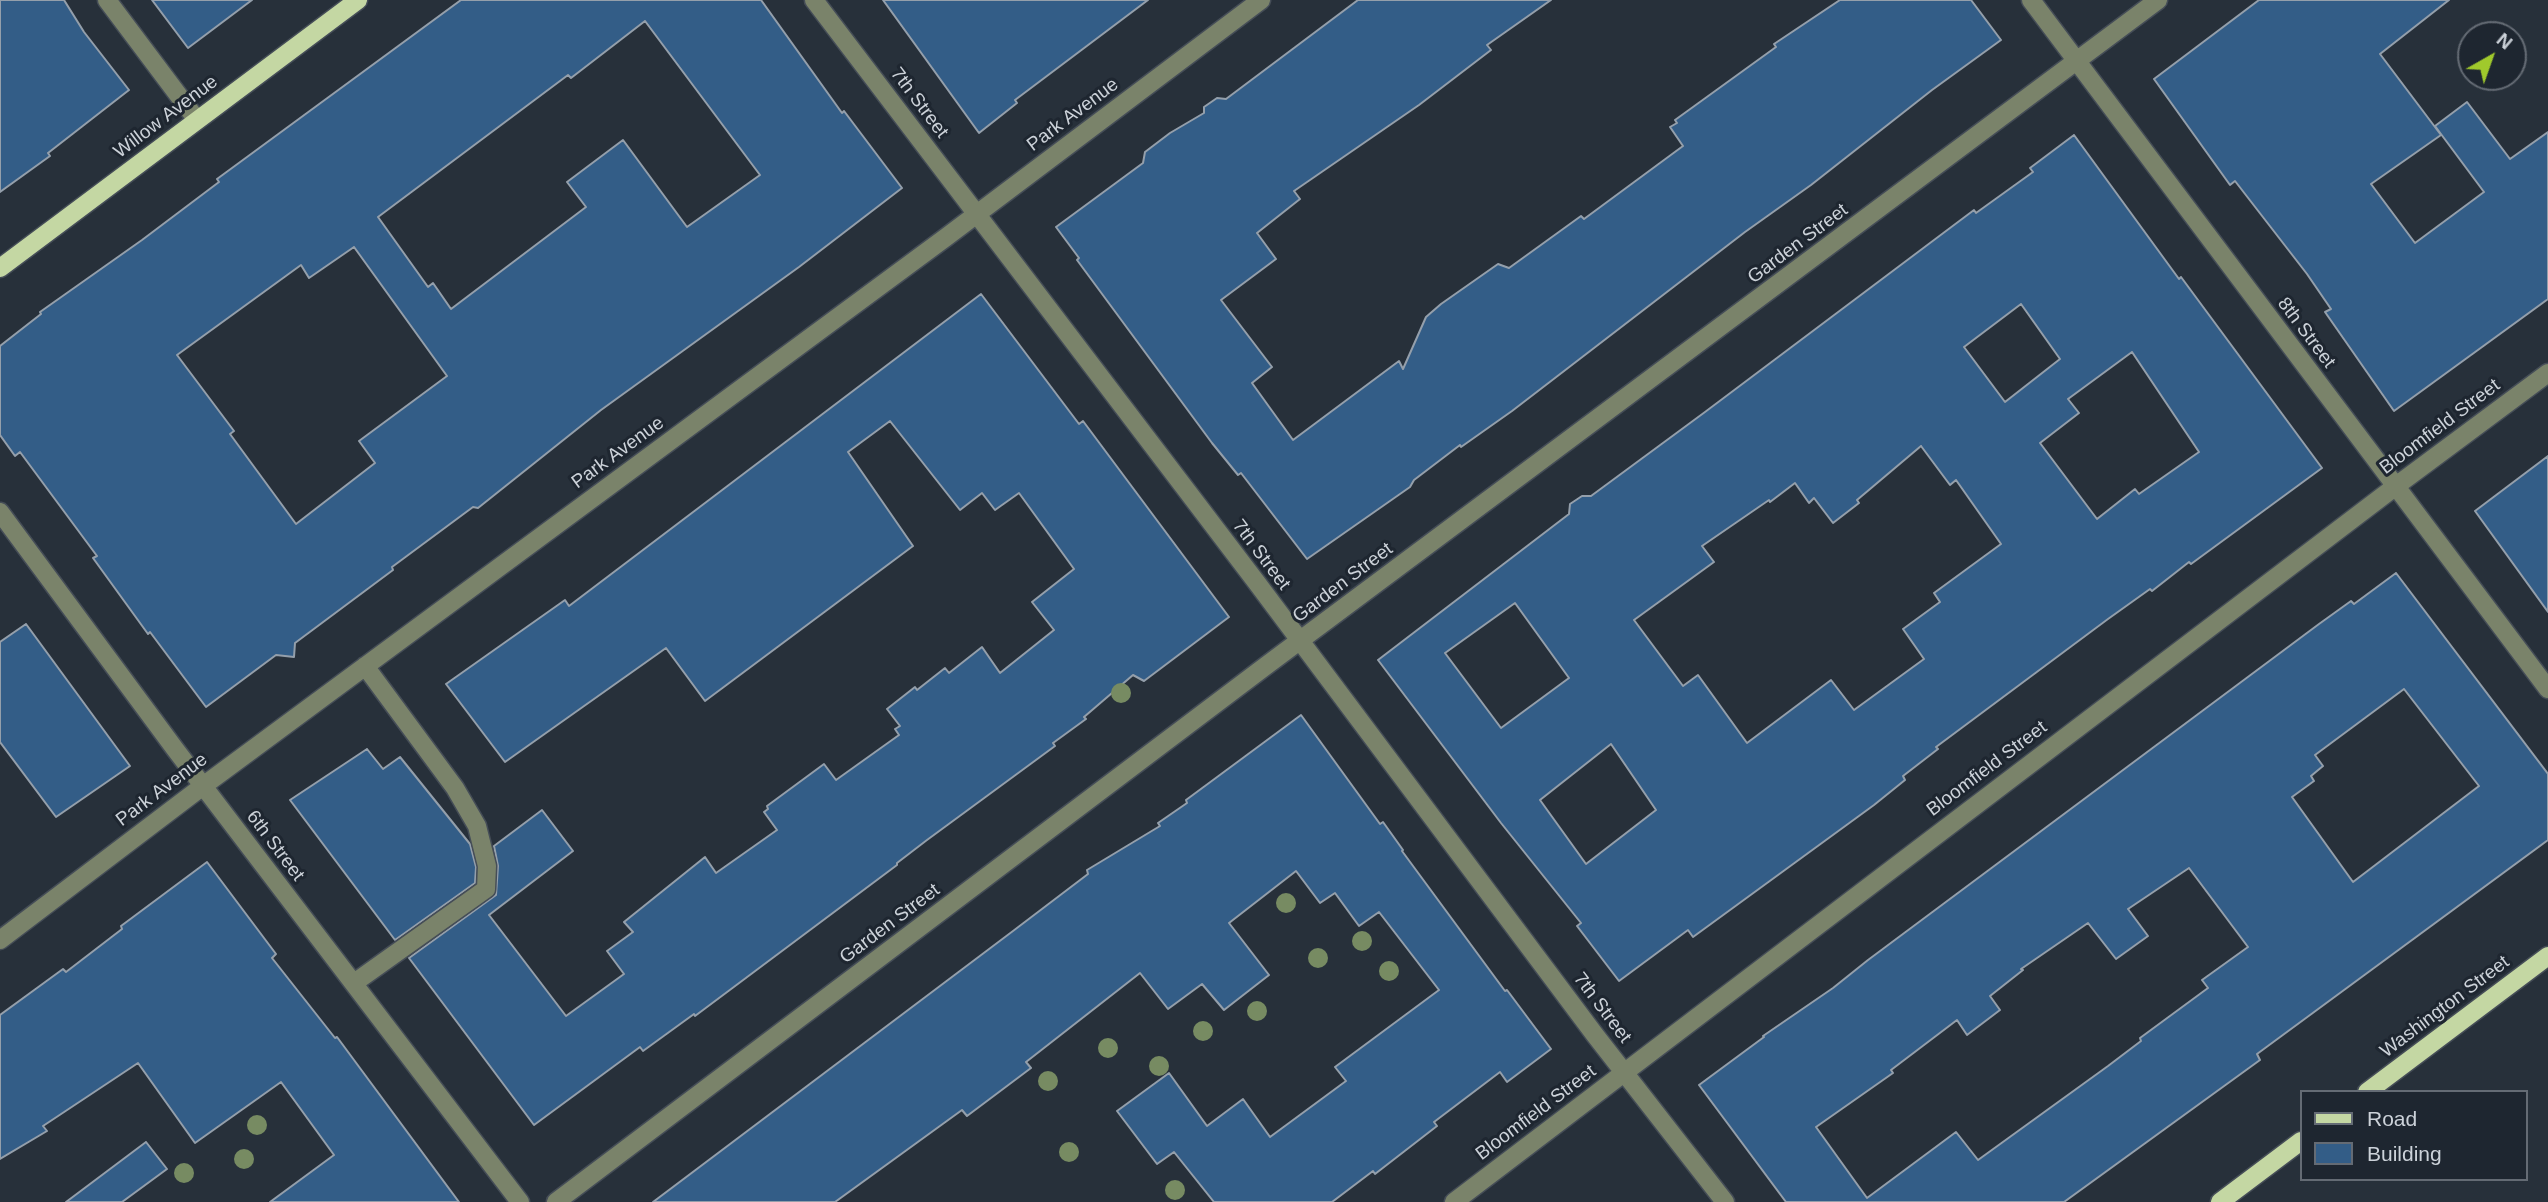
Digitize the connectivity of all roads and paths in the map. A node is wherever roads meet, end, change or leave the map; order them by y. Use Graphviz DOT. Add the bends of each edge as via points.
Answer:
graph roads {
  1 [pos="107,0"];
  2 [pos="358,0"];
  3 [pos="814,0"];
  4 [pos="1261,0"];
  5 [pos="2031,0"];
  6 [pos="2158,0"];
  7 [pos="2077,62"];
  8 [pos="197,120"];
  9 [pos="977,213"];
  10 [pos="0,268"];
  11 [pos="2548,373"];
  12 [pos="2396,486"];
  13 [pos="0,512"];
  14 [pos="1300,641"];
  15 [pos="365,666"];
  16 [pos="2548,689"];
  17 [pos="203,786"];
  18 [pos="0,940"];
  19 [pos="2548,956"];
  20 [pos="354,983"];
  21 [pos="1624,1072"];
  22 [pos="2370,1090"];
  23 [pos="2300,1142"];
  24 [pos="520,1202"];
  25 [pos="556,1202"];
  26 [pos="1454,1202"];
  27 [pos="1725,1202"];
  28 [pos="2220,1202"];
  1 -- 8 [label="street"];
  2 -- 8 [label="main road, Willow Avenue"];
  3 -- 9 [label="street, 7th Street"];
  4 -- 9 [label="street, Park Avenue"];
  5 -- 7 [label="street, 8th Street"];
  6 -- 7 [label="street, Garden Street"];
  7 -- 12 [label="street, 8th Street"];
  7 -- 14 [label="street, Garden Street"];
  8 -- 10 [label="main road, Willow Avenue"];
  9 -- 14 [label="street, 7th Street"];
  9 -- 15 [label="street, Park Avenue"];
  11 -- 12 [label="street, Bloomfield Street"];
  12 -- 16 [label="street, 8th Street"];
  12 -- 21 [label="street, Bloomfield Street"];
  13 -- 17 [label="street, 6th Street"];
  14 -- 21 [label="street, 7th Street"];
  14 -- 25 [label="street, Garden Street"];
  15 -- 17 [label="street, Park Avenue"];
  15 -- 20 [label="street" via="455,788 477,825 487,866 486,888"];
  17 -- 18 [label="street, Park Avenue"];
  17 -- 20 [label="street, 6th Street"];
  19 -- 22 [label="main road, Washington Street"];
  20 -- 24 [label="street, 6th Street"];
  21 -- 26 [label="street, Bloomfield Street"];
  21 -- 27 [label="street, 7th Street"];
  23 -- 28 [label="main road"];
}
